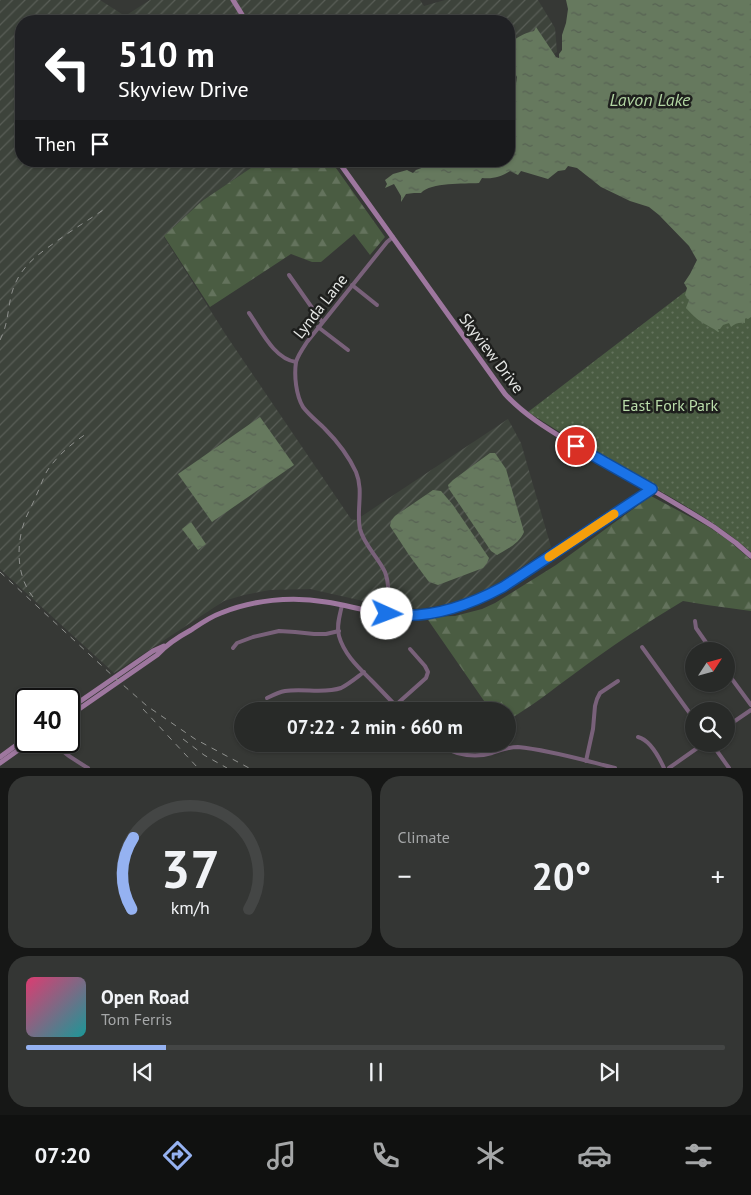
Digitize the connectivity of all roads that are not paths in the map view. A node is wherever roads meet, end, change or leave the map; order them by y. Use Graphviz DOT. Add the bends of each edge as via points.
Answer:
graph roads {
  1 [pos="233,0"];
  2 [pos="242,15"];
  3 [pos="342,167"];
  4 [pos="392,237"];
  5 [pos="289,275"];
  6 [pos="352,285"];
  7 [pos="377,305"];
  8 [pos="249,313"];
  9 [pos="322,322"];
  10 [pos="318,327"];
  11 [pos="348,350"];
  12 [pos="296,362"];
  13 [pos="652,489"];
  14 [pos="751,556"];
  15 [pos="342,605"];
  16 [pos="387,614"];
  17 [pos="695,621"];
  18 [pos="338,631"];
  19 [pos="706,642"];
  20 [pos="233,648"];
  21 [pos="642,648"];
  22 [pos="410,650"];
  23 [pos="364,672"];
  24 [pos="116,679"];
  25 [pos="618,681"];
  26 [pos="735,683"];
  27 [pos="267,698"];
  28 [pos="80,702"];
  29 [pos="391,702"];
  30 [pos="399,702"];
  31 [pos="751,705"];
  32 [pos="80,707"];
  33 [pos="685,707"];
  34 [pos="751,710"];
  35 [pos="735,721"];
  36 [pos="638,737"];
  37 [pos="15,746"];
  38 [pos="516,747"];
  39 [pos="15,752"];
  40 [pos="454,752"];
  41 [pos="497,752"];
  42 [pos="692,752"];
  43 [pos="718,752"];
  44 [pos="66,753"];
  45 [pos="0,757"];
  46 [pos="586,761"];
  47 [pos="0,762"];
  48 [pos="88,768"];
  49 [pos="615,768"];
  50 [pos="664,768"];
  51 [pos="669,768"];
  52 [pos="729,768"];
  1 -- 2 [label="street"];
  3 -- 4 [label="street, Skyview Drive"];
  4 -- 6 [label="street, Lynda Lane"];
  4 -- 13 [label="street, Skyview Drive" via="512,403 548,429"];
  5 -- 9 [label="street"];
  6 -- 7 [label="street"];
  6 -- 9 [label="street, Lynda Lane"];
  8 -- 12 [label="street" via="278,354"];
  9 -- 10 [label="street, Lynda Lane"];
  10 -- 11 [label="street"];
  10 -- 12 [label="street, Lynda Lane"];
  12 -- 16 [label="street, Lynda Lane" via="297,391 302,406 335,440 359,479 360,532 386,575"];
  13 -- 14 [label="street, Skyview Drive" via="714,527"];
  13 -- 16 [label="street" via="484,598 441,611"];
  15 -- 16 [label="street"];
  15 -- 18 [label="street"];
  15 -- 24 [label="street" via="308,599 248,604 216,615"];
  17 -- 19 [label="street"];
  18 -- 20 [label="street" via="326,634 278,631 237,643"];
  18 -- 23 [label="street" via="345,651"];
  21 -- 33 [label="street"];
  22 -- 30 [label="street" via="428,672 426,678"];
  23 -- 27 [label="street" via="340,688 287,690"];
  23 -- 29 [label="street"];
  24 -- 28 [label="street"];
  24 -- 32 [label="street"];
  25 -- 46 [label="street" via="600,693 597,699"];
  26 -- 31 [label="street"];
  34 -- 35 [label="street"];
  36 -- 50 [label="street" via="655,752"];
  37 -- 45 [label="street"];
  38 -- 46 [label="street"];
  39 -- 47 [label="street"];
  40 -- 41 [label="street" via="470,756"];
  42 -- 51 [label="street"];
  43 -- 52 [label="street"];
  44 -- 48 [label="street"];
  46 -- 49 [label="street"];
}
